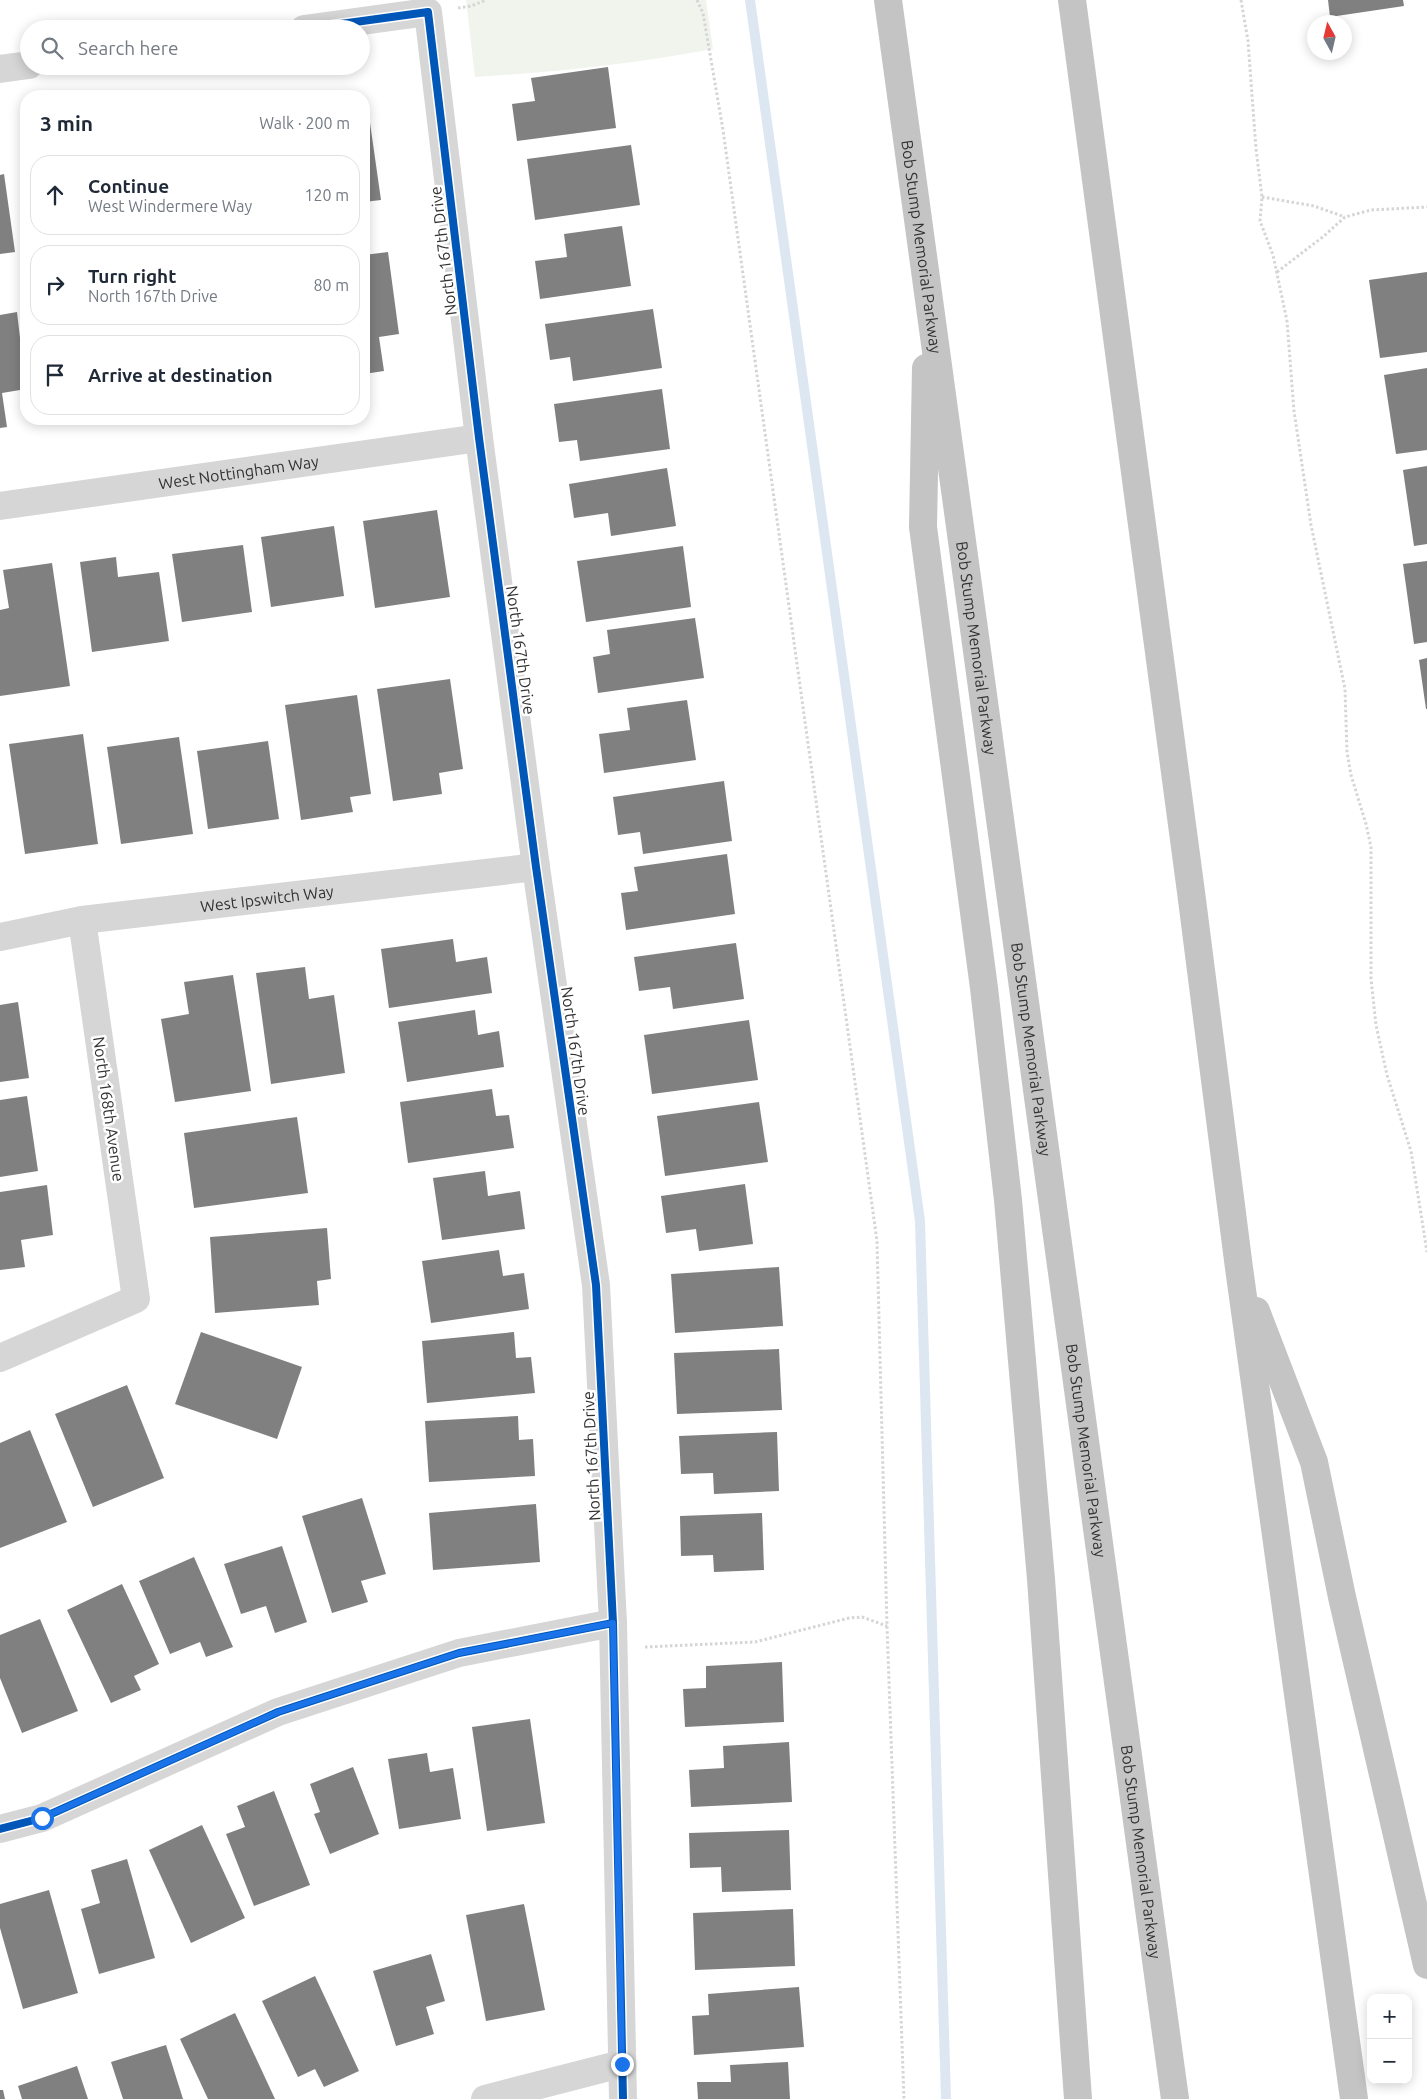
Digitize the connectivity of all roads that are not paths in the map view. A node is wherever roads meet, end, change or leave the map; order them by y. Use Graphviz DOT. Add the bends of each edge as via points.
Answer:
graph roads {
  1 [pos="888,0"];
  2 [pos="1072,0"];
  3 [pos="370,20"];
  4 [pos="20,66"];
  5 [pos="0,69"];
  6 [pos="928,279"];
  7 [pos="479,438"];
  8 [pos="0,506"];
  9 [pos="536,867"];
  10 [pos="82,920"];
  11 [pos="0,936"];
  12 [pos="1239,1268"];
  13 [pos="0,1358"];
  14 [pos="613,1636"];
  15 [pos="0,1829"];
  16 [pos="1427,1965"];
  17 [pos="622,2064"];
  18 [pos="485,2099"];
  19 [pos="623,2099"];
  20 [pos="1078,2099"];
  21 [pos="1175,2099"];
  22 [pos="1354,2099"];
  1 -- 6 [label="highway, Bob Stump Memorial Parkway"];
  2 -- 12 [label="highway"];
  3 -- 7 [label="street, North 167th Drive" via="428,12"];
  4 -- 5 [label="street"];
  6 -- 20 [label="highway" via="923,527 984,988 1008,1200 1040,1570"];
  6 -- 21 [label="highway, Bob Stump Memorial Parkway"];
  7 -- 8 [label="street, West Nottingham Way"];
  7 -- 9 [label="street, North 167th Drive"];
  9 -- 10 [label="street, West Ipswitch Way"];
  9 -- 14 [label="street, North 167th Drive" via="596,1285"];
  10 -- 11 [label="street, West Ipswitch Way"];
  10 -- 13 [label="street, North 168th Avenue" via="136,1299"];
  12 -- 16 [label="highway" via="1314,1462"];
  12 -- 22 [label="highway"];
  14 -- 15 [label="street" via="459,1653 278,1712 42,1818"];
  14 -- 17 [label="street, North 167th Drive"];
  17 -- 18 [label="street"];
  17 -- 19 [label="street, North 167th Drive"];
}
